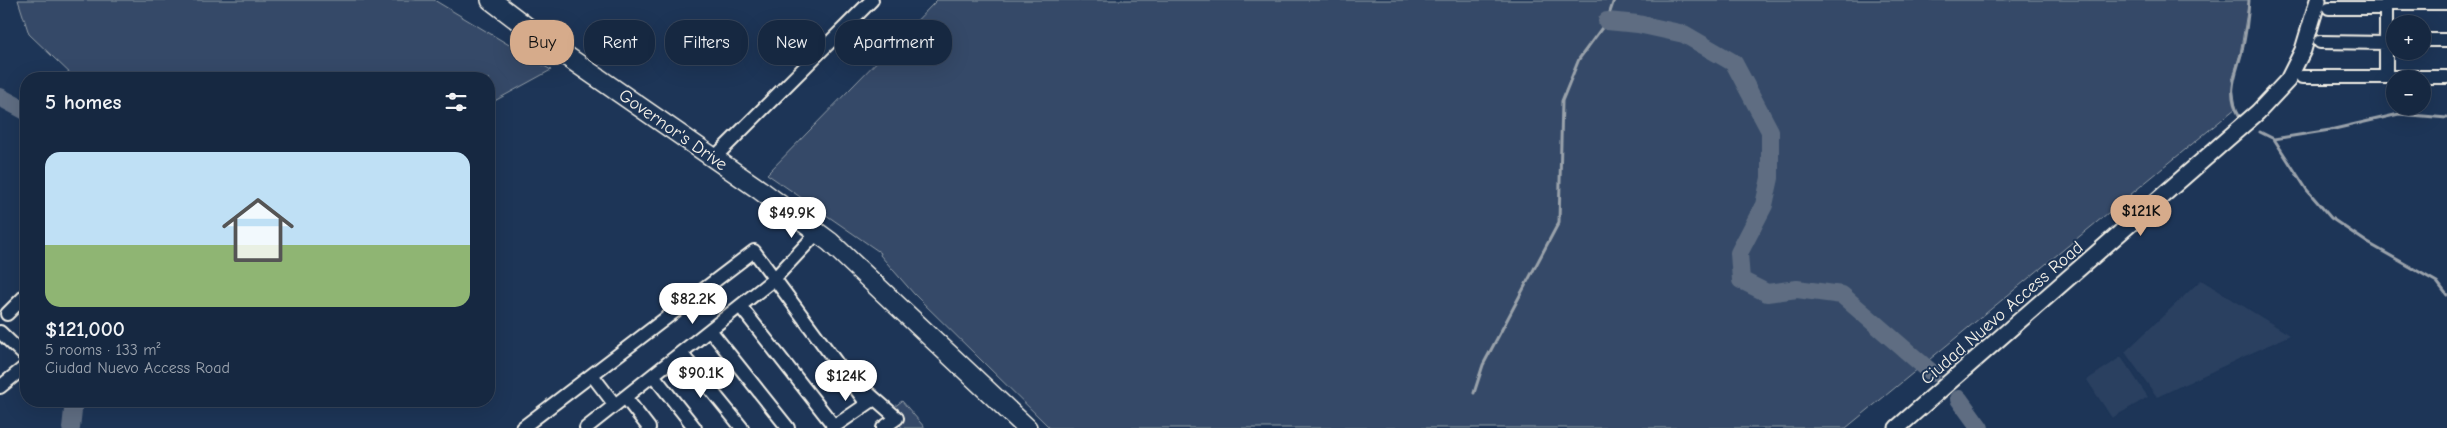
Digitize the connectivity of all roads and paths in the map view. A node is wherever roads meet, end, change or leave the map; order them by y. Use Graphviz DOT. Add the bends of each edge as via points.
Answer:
graph roads {
  1 [pos="491,0"];
  2 [pos="872,0"];
  3 [pos="2447,3"];
  4 [pos="2323,4"];
  5 [pos="2386,4"];
  6 [pos="2431,40"];
  7 [pos="2447,40"];
  8 [pos="2386,41"];
  9 [pos="2320,42"];
  10 [pos="2302,77"];
  11 [pos="2386,77"];
  12 [pos="2431,77"];
  13 [pos="2447,77"];
  14 [pos="714,158"];
  15 [pos="817,233"];
  16 [pos="774,279"];
  17 [pos="20,302"];
  18 [pos="740,306"];
  19 [pos="7,314"];
  20 [pos="710,330"];
  21 [pos="0,332"];
  22 [pos="20,351"];
  23 [pos="681,353"];
  24 [pos="20,371"];
  25 [pos="592,375"];
  26 [pos="653,375"];
  27 [pos="0,387"];
  28 [pos="620,401"];
  29 [pos="871,401"];
  30 [pos="600,424"];
  31 [pos="833,427"];
  32 [pos="522,428"];
  33 [pos="586,428"];
  34 [pos="649,428"];
  35 [pos="696,428"];
  36 [pos="742,428"];
  37 [pos="788,428"];
  38 [pos="882,428"];
  39 [pos="1027,428"];
  40 [pos="1897,428"];
  1 -- 14 [label="main road, Governor's Drive"];
  2 -- 14 [label="street"];
  3 -- 5 [label="street"];
  4 -- 5 [label="street"];
  4 -- 40 [label="street, Ciudad Nuevo Access Road" via="2288,80 2258,112"];
  6 -- 7 [label="street"];
  8 -- 9 [label="street"];
  10 -- 11 [label="street"];
  12 -- 13 [label="street"];
  14 -- 15 [label="main road, Governor's Drive"];
  15 -- 16 [label="street"];
  15 -- 39 [label="main road, Governor's Drive" via="869,277"];
  16 -- 18 [label="street"];
  16 -- 25 [label="street" via="754,251"];
  16 -- 29 [label="street" via="841,369"];
  17 -- 19 [label="street"];
  18 -- 20 [label="street"];
  18 -- 31 [label="street"];
  20 -- 23 [label="street"];
  20 -- 37 [label="street"];
  21 -- 22 [label="street"];
  23 -- 26 [label="street"];
  23 -- 36 [label="street"];
  24 -- 27 [label="street"];
  25 -- 28 [label="street"];
  25 -- 32 [label="street"];
  26 -- 28 [label="street"];
  26 -- 35 [label="street"];
  28 -- 30 [label="street"];
  28 -- 34 [label="street"];
  29 -- 31 [label="street"];
  29 -- 38 [label="street" via="897,418"];
  30 -- 33 [label="street"];
}
